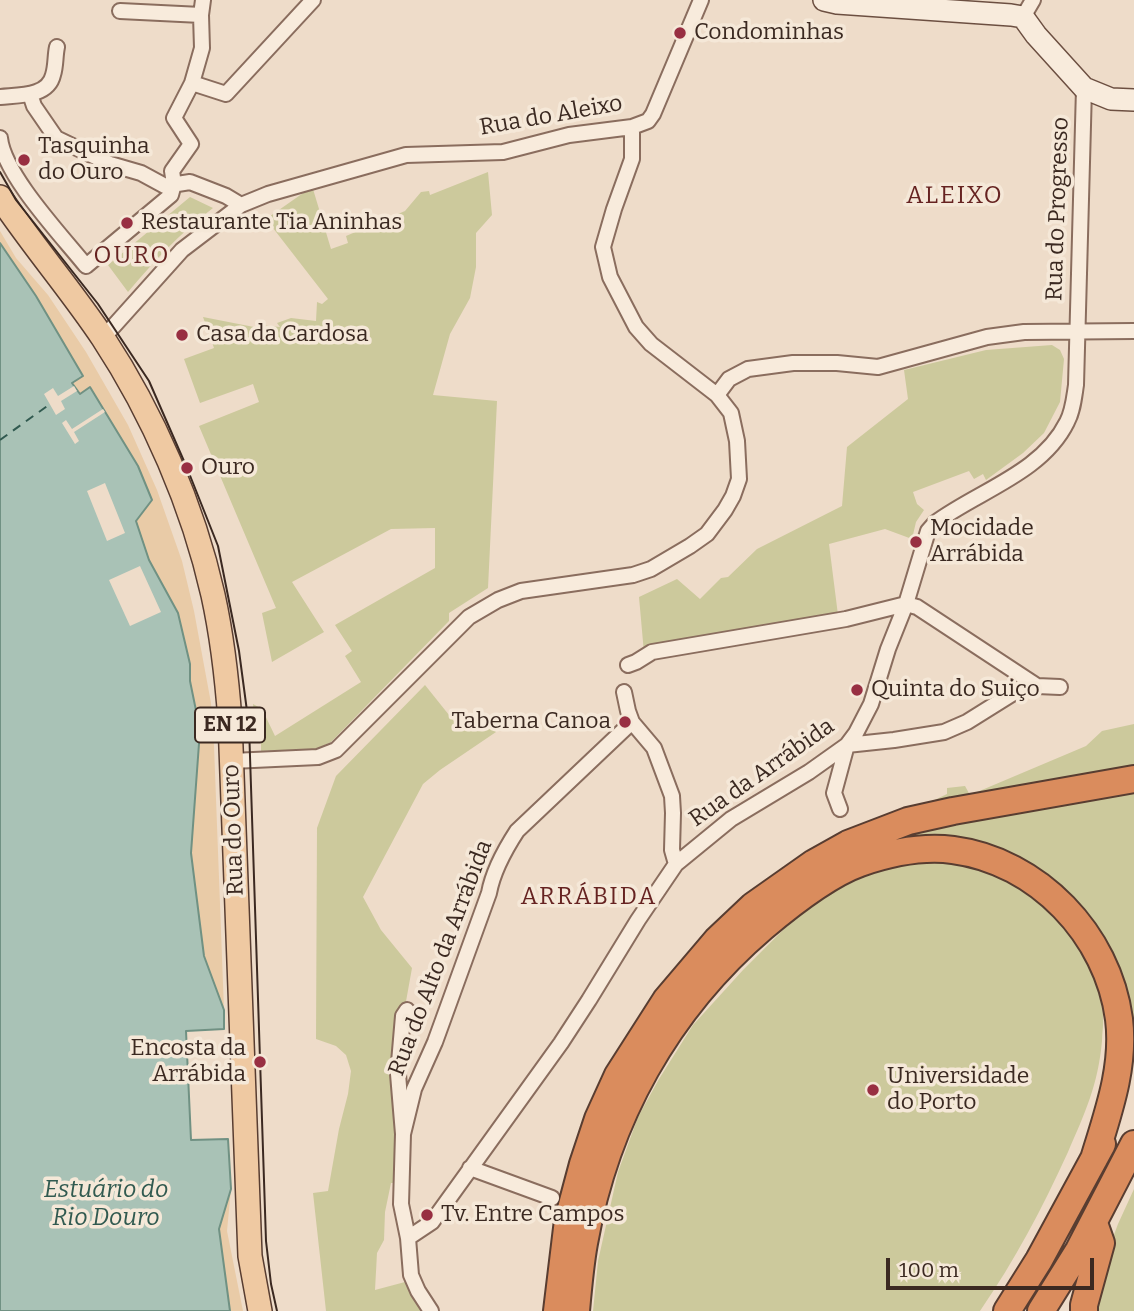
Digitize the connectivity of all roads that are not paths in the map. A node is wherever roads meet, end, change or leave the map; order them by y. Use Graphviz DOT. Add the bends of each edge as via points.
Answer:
graph roads {
  1 [pos="313,0"];
  2 [pos="701,0"];
  3 [pos="824,0"];
  4 [pos="202,8"];
  5 [pos="1028,9"];
  6 [pos="120,11"];
  7 [pos="57,47"];
  8 [pos="192,83"];
  9 [pos="1084,88"];
  10 [pos="30,94"];
  11 [pos="0,97"];
  12 [pos="1134,100"];
  13 [pos="632,127"];
  14 [pos="0,138"];
  15 [pos="174,184"];
  16 [pos="0,197"];
  17 [pos="241,205"];
  18 [pos="1077,331"];
  19 [pos="1134,331"];
  20 [pos="103,338"];
  21 [pos="717,395"];
  22 [pos="906,604"];
  23 [pos="628,665"];
  24 [pos="1031,682"];
  25 [pos="1060,687"];
  26 [pos="624,692"];
  27 [pos="632,722"];
  28 [pos="847,744"];
  29 [pos="232,761"];
  30 [pos="1134,779"];
  31 [pos="840,809"];
  32 [pos="676,864"];
  33 [pos="407,1010"];
  34 [pos="1134,1084"];
  35 [pos="403,1134"];
  36 [pos="1134,1144"];
  37 [pos="1094,1159"];
  38 [pos="470,1168"];
  39 [pos="552,1198"];
  40 [pos="1094,1223"];
  41 [pos="408,1238"];
  42 [pos="260,1311"];
  43 [pos="430,1311"];
  44 [pos="557,1311"];
  45 [pos="576,1311"];
  46 [pos="1007,1311"];
  47 [pos="1041,1311"];
  48 [pos="1084,1311"];
  1 -- 8 [label="street" via="226,94"];
  2 -- 13 [label="street, Rua do Aleixo" via="653,114"];
  3 -- 5 [label="street" via="1011,15"];
  4 -- 6 [label="street"];
  4 -- 8 [label="street" via="202,48"];
  5 -- 9 [label="street" via="1036,35"];
  7 -- 10 [label="street" via="51,82"];
  8 -- 15 [label="street" via="174,118 191,144 172,171"];
  9 -- 12 [label="street" via="1111,99"];
  9 -- 18 [label="street, Rua do Progresso"];
  10 -- 11 [label="street"];
  10 -- 15 [label="street" via="56,138 165,186"];
  13 -- 17 [label="street, Rua do Aleixo" via="569,135 503,152 407,155"];
  13 -- 21 [label="street" via="632,159 603,247 610,276 636,327 651,344"];
  14 -- 15 [label="street" via="21,186 86,266 171,195"];
  15 -- 17 [label="street" via="190,182"];
  16 -- 20 [label="main road, Rua do Ouro / EN 12"];
  17 -- 20 [label="street, Rua do Aleixo" via="182,250"];
  18 -- 19 [label="street"];
  18 -- 21 [label="street" via="987,337 877,367 793,363 748,369 729,379"];
  18 -- 22 [label="street, Rua da Arrábida" via="1076,385 1068,421 1041,455 935,523"];
  20 -- 29 [label="main road, Rua do Ouro / EN 12" via="150,419 189,509 213,595 227,677"];
  21 -- 29 [label="street" via="731,413 738,479 733,496 707,534 652,569 498,600 469,617 335,750 318,757"];
  22 -- 23 [label="street" via="846,619 652,652"];
  22 -- 24 [label="street" via="918,607"];
  22 -- 28 [label="street, Rua da Arrábida" via="871,704"];
  24 -- 25 [label="street"];
  24 -- 28 [label="street" via="944,732"];
  26 -- 27 [label="street"];
  27 -- 32 [label="street" via="654,748 672,796"];
  27 -- 35 [label="street, Rua do Alto da Arrábida" via="517,831 505,850 436,1042 414,1089"];
  28 -- 31 [label="street" via="834,793"];
  28 -- 32 [label="street, Rua da Arrábida" via="731,819"];
  29 -- 42 [label="main road, Rua do Ouro / EN 12" via="250,1256"];
  30 -- 44 [label="highway" via="908,821 848,844 753,906 666,1000 618,1074 598,1119 568,1220"];
  32 -- 38 [label="street, Rua da Arrábida" via="561,1043"];
  33 -- 35 [label="street, Rua do Alto da Arrábida" via="398,1074"];
  34 -- 37 [label="highway"];
  35 -- 41 [label="street, Rua do Alto da Arrábida" via="401,1203"];
  36 -- 40 [label="highway"];
  37 -- 45 [label="highway" via="1116,1082 1119,1020 1115,995 1100,958 1074,918 1049,892 1013,869 954,850 907,851 857,864 775,916 733,954 675,1021 637,1083 603,1166 584,1243"];
  37 -- 46 [label="highway"];
  38 -- 39 [label="street"];
  38 -- 41 [label="street, Rua da Arrábida" via="432,1222"];
  40 -- 47 [label="highway"];
  40 -- 48 [label="highway" via="1101,1243"];
  41 -- 43 [label="street, Rua do Alto da Arrábida" via="411,1275"];
}
